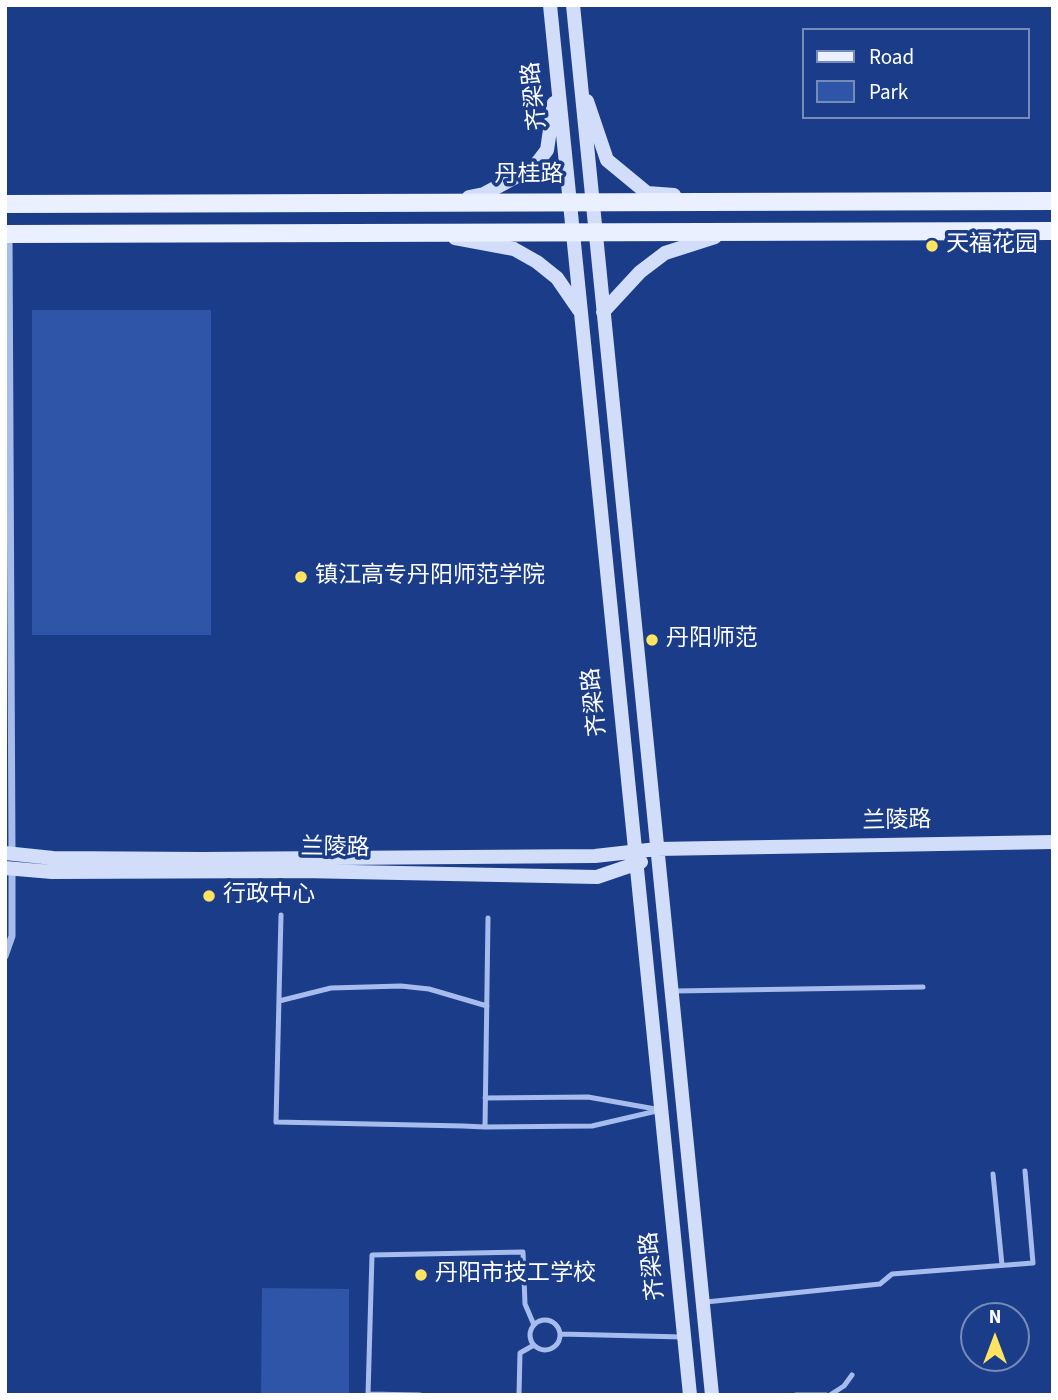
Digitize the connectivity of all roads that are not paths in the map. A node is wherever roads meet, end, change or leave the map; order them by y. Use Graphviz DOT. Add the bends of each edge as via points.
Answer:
graph roads {
  1 [pos="550,5"];
  2 [pos="573,5"];
  3 [pos="558,85"];
  4 [pos="581,88"];
  5 [pos="569,200"];
  6 [pos="440,201"];
  7 [pos="1053,201"];
  8 [pos="741,203"];
  9 [pos="5,204"];
  10 [pos="593,204"];
  11 [pos="595,231"];
  12 [pos="744,231"];
  13 [pos="1053,231"];
  14 [pos="572,232"];
  15 [pos="429,233"];
  16 [pos="7,234"];
  17 [pos="580,311"];
  18 [pos="603,312"];
  19 [pos="8,511"];
  20 [pos="1053,842"];
  21 [pos="657,849"];
  22 [pos="635,859"];
  23 [pos="9,860"];
  24 [pos="281,915"];
  25 [pos="488,918"];
  26 [pos="5,956"];
  27 [pos="923,987"];
  28 [pos="671,991"];
  29 [pos="279,1001"];
  30 [pos="486,1006"];
  31 [pos="485,1098"];
  32 [pos="661,1110"];
  33 [pos="485,1127"];
  34 [pos="1025,1171"];
  35 [pos="993,1174"];
  36 [pos="1002,1265"];
  37 [pos="702,1302"];
  38 [pos="534,1325"];
  39 [pos="560,1334"];
  40 [pos="685,1337"];
  41 [pos="534,1345"];
  42 [pos="852,1375"];
  43 [pos="368,1394"];
  44 [pos="420,1395"];
  45 [pos="519,1395"];
  46 [pos="690,1395"];
  47 [pos="712,1395"];
  48 [pos="796,1395"];
  49 [pos="828,1395"];
  1 -- 3 [label="main road, 齐梁路"];
  2 -- 4 [label="main road, 齐梁路"];
  3 -- 5 [label="main road, 齐梁路"];
  3 -- 6 [label="main road" via="547,150 534,167 484,194"];
  4 -- 8 [label="main road" via="607,160 647,193"];
  4 -- 10 [label="main road, 齐梁路"];
  5 -- 6 [label="main road, 丹桂路"];
  5 -- 10 [label="main road, 丹桂路"];
  5 -- 14 [label="main road, 齐梁路"];
  6 -- 9 [label="main road, 丹桂路"];
  7 -- 8 [label="main road, 丹桂路"];
  8 -- 10 [label="main road, 丹桂路"];
  10 -- 11 [label="main road, 齐梁路"];
  11 -- 12 [label="main road"];
  11 -- 14 [label="main road"];
  11 -- 18 [label="main road, 齐梁路"];
  12 -- 13 [label="main road"];
  12 -- 18 [label="main road" via="665,253"];
  14 -- 15 [label="main road"];
  14 -- 17 [label="main road, 齐梁路"];
  15 -- 16 [label="main road"];
  15 -- 17 [label="main road" via="514,249 557,278"];
  16 -- 19 [label="street"];
  17 -- 22 [label="main road, 齐梁路"];
  18 -- 21 [label="main road, 齐梁路"];
  19 -- 23 [label="street"];
  20 -- 21 [label="main road, 兰陵路"];
  21 -- 22 [label="main road, 兰陵路"];
  21 -- 28 [label="main road, 齐梁路"];
  22 -- 23 [label="main road, 兰陵路"];
  22 -- 23 [label="main road, 兰陵路" via="597,877 51,872"];
  22 -- 32 [label="main road, 齐梁路"];
  23 -- 26 [label="street" via="12,936"];
  24 -- 29 [label="lane"];
  25 -- 30 [label="lane"];
  27 -- 28 [label="lane"];
  28 -- 37 [label="main road, 齐梁路"];
  29 -- 30 [label="lane" via="331,988 401,986"];
  29 -- 33 [label="lane" via="276,1122"];
  30 -- 31 [label="lane"];
  31 -- 32 [label="lane" via="588,1097"];
  31 -- 33 [label="lane"];
  32 -- 33 [label="lane" via="592,1126"];
  32 -- 40 [label="main road, 齐梁路"];
  34 -- 36 [label="lane" via="1033,1263"];
  35 -- 36 [label="lane"];
  36 -- 37 [label="lane" via="892,1275 880,1284"];
  37 -- 47 [label="main road, 齐梁路"];
  38 -- 39 [label="lane" via="547,1320"];
  38 -- 41 [label="lane"];
  38 -- 43 [label="lane" via="525,1304 523,1252 372,1255"];
  39 -- 40 [label="lane"];
  39 -- 41 [label="lane" via="554,1347"];
  40 -- 46 [label="main road, 齐梁路"];
  41 -- 45 [label="lane" via="520,1353"];
  42 -- 49 [label="lane" via="844,1387"];
  43 -- 44 [label="lane"];
  48 -- 49 [label="lane"];
}
